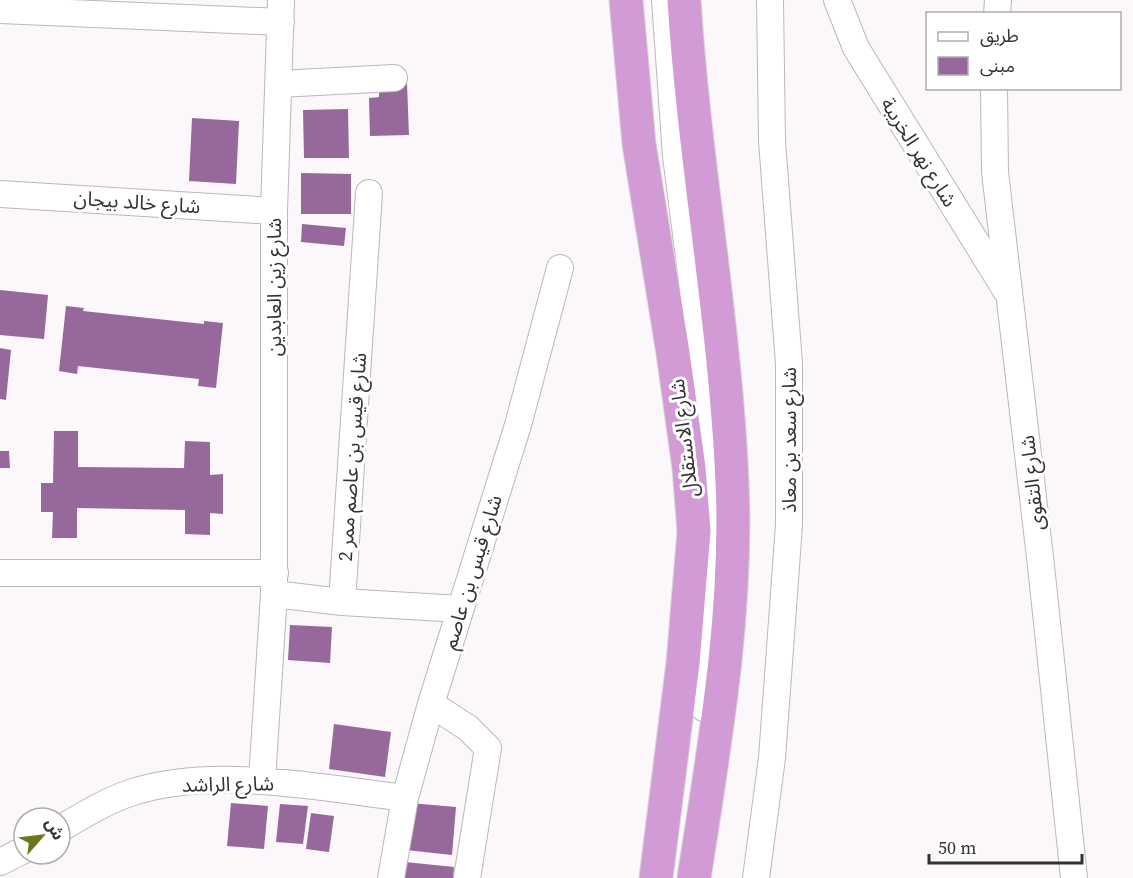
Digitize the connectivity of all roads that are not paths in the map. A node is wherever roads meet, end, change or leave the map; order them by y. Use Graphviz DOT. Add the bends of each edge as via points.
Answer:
graph roads {
  1 [pos="626,0"];
  2 [pos="654,0"];
  3 [pos="665,0"];
  4 [pos="684,0"];
  5 [pos="770,0"];
  6 [pos="837,0"];
  7 [pos="0,10"];
  8 [pos="281,11"];
  9 [pos="394,78"];
  10 [pos="279,84"];
  11 [pos="994,90"];
  12 [pos="369,193"];
  13 [pos="0,194"];
  14 [pos="274,211"];
  15 [pos="560,268"];
  16 [pos="1011,299"];
  17 [pos="0,573"];
  18 [pos="274,584"];
  19 [pos="342,602"];
  20 [pos="460,609"];
  21 [pos="431,704"];
  22 [pos="262,780"];
  23 [pos="405,798"];
  24 [pos="72,823"];
  25 [pos="391,878"];
  26 [pos="467,878"];
  27 [pos="656,878"];
  28 [pos="672,878"];
  29 [pos="682,878"];
  30 [pos="694,878"];
  31 [pos="756,878"];
  32 [pos="1074,878"];
  1 -- 27 [label="highway, شارع الاستقلال" via="639,144 675,364 694,531 683,663"];
  2 -- 28 [label="street" via="660,105 698,399 705,494 704,569 694,700"];
  3 -- 29 [label="street" via="676,156 708,396 716,505 709,647"];
  4 -- 30 [label="highway, شارع الاستقلال" via="732,483 730,593 720,711"];
  5 -- 31 [label="street, شارع سعد بن معاذ" via="772,141 789,364 789,525 772,758"];
  6 -- 16 [label="street, شارع نهر الخريبة" via="856,48"];
  7 -- 8 [label="street"];
  8 -- 10 [label="street, شارع زين العابدين"];
  9 -- 10 [label="street"];
  10 -- 14 [label="street, شارع زين العابدين"];
  11 -- 16 [label="street, شارع التقوى" via="995,172"];
  12 -- 19 [label="street, شارع قيس بن عاصم ممر 2"];
  13 -- 14 [label="street, شارع خالد بيجان"];
  14 -- 18 [label="street, شارع زين العابدين"];
  15 -- 20 [label="street, شارع قيس بن عاصم" via="518,425"];
  16 -- 32 [label="street, شارع التقوى"];
  17 -- 18 [label="street"];
  18 -- 19 [label="street"];
  18 -- 22 [label="street, شارع زين العابدين"];
  19 -- 20 [label="street"];
  20 -- 21 [label="street, شارع قيس بن عاصم"];
  21 -- 23 [label="street, شارع قيس بن عاصم"];
  21 -- 26 [label="street" via="468,728 488,748"];
  22 -- 23 [label="street, شارع الراشد"];
  22 -- 24 [label="street, شارع الراشد" via="191,783 132,793"];
  23 -- 25 [label="street, شارع قيس بن عاصم"];
}
